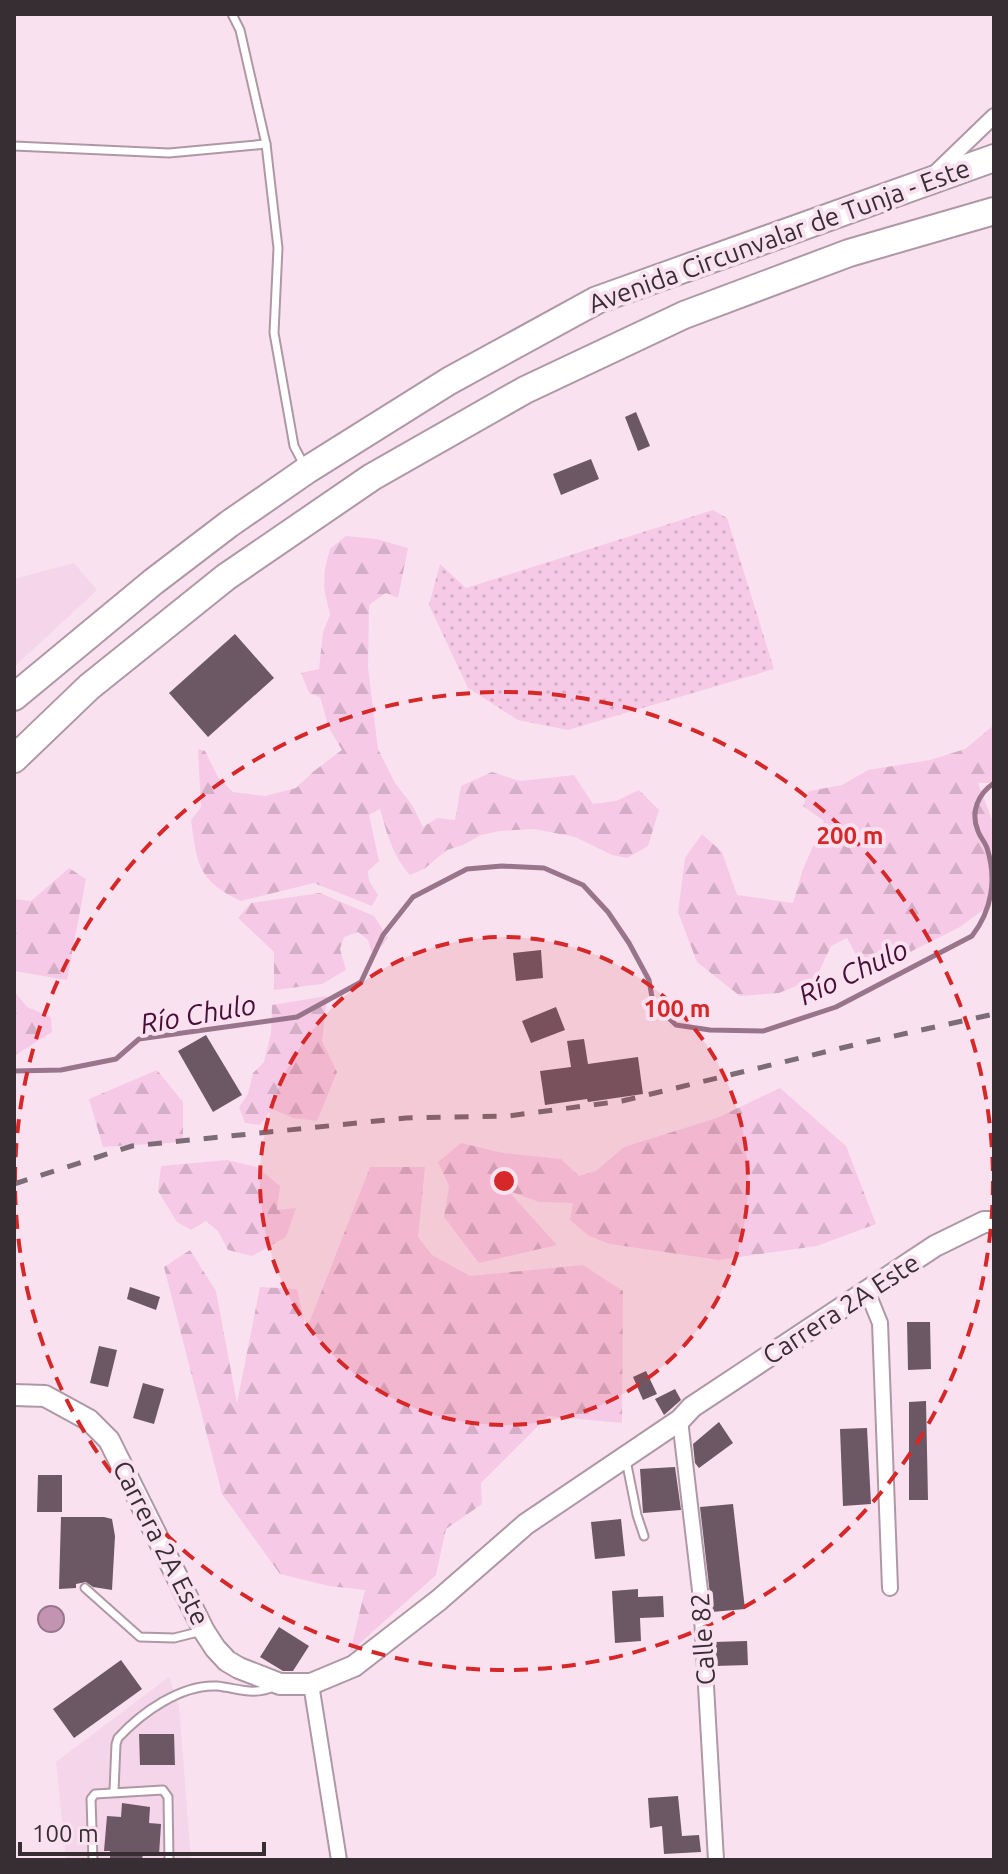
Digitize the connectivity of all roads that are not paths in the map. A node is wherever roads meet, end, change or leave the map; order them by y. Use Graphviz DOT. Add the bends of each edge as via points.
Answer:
graph roads {
  1 [pos="232,14"];
  2 [pos="994,116"];
  3 [pos="266,144"];
  4 [pos="14,146"];
  5 [pos="994,158"];
  6 [pos="926,182"];
  7 [pos="994,211"];
  8 [pos="307,470"];
  9 [pos="14,697"];
  10 [pos="14,759"];
  11 [pos="994,1222"];
  12 [pos="867,1291"];
  13 [pos="14,1395"];
  14 [pos="686,1413"];
  15 [pos="626,1457"];
  16 [pos="644,1536"];
  17 [pos="85,1588"];
  18 [pos="890,1588"];
  19 [pos="204,1631"];
  20 [pos="280,1684"];
  21 [pos="311,1684"];
  22 [pos="114,1791"];
  23 [pos="93,1860"];
  24 [pos="169,1860"];
  25 [pos="339,1860"];
  26 [pos="716,1860"];
  1 -- 3 [label="lane"];
  2 -- 6 [label="street"];
  3 -- 4 [label="lane" via="169,153"];
  3 -- 8 [label="lane" via="278,248 274,333 294,446"];
  5 -- 6 [label="highway, Avenida Circunvalar de Tunja - Este"];
  6 -- 8 [label="highway, Avenida Circunvalar de Tunja - Este" via="597,300 449,381"];
  7 -- 10 [label="highway, Avenida Circunvalar de Tunja - Este" via="849,253 698,309 525,390 372,477 226,577 89,687"];
  8 -- 9 [label="highway, Avenida Circunvalar de Tunja - Este" via="153,582"];
  11 -- 12 [label="street, Carrera 2A Este" via="935,1246"];
  12 -- 14 [label="street, Carrera 2A Este"];
  12 -- 18 [label="street" via="880,1323"];
  13 -- 19 [label="street, Carrera 2A Este" via="45,1396 89,1420 109,1440"];
  14 -- 15 [label="street, Carrera 2A Este"];
  14 -- 26 [label="street, Calle 82"];
  15 -- 16 [label="lane"];
  15 -- 21 [label="street, Carrera 2A Este" via="526,1524 354,1666"];
  17 -- 19 [label="lane" via="140,1637 174,1638"];
  19 -- 20 [label="street, Carrera 2A Este" via="227,1661"];
  20 -- 21 [label="street, Carrera 2A Este"];
  20 -- 22 [label="lane" via="256,1693 215,1686 175,1694 118,1738"];
  21 -- 25 [label="street"];
  22 -- 23 [label="lane" via="91,1799"];
  22 -- 24 [label="lane" via="166,1793"];
}
